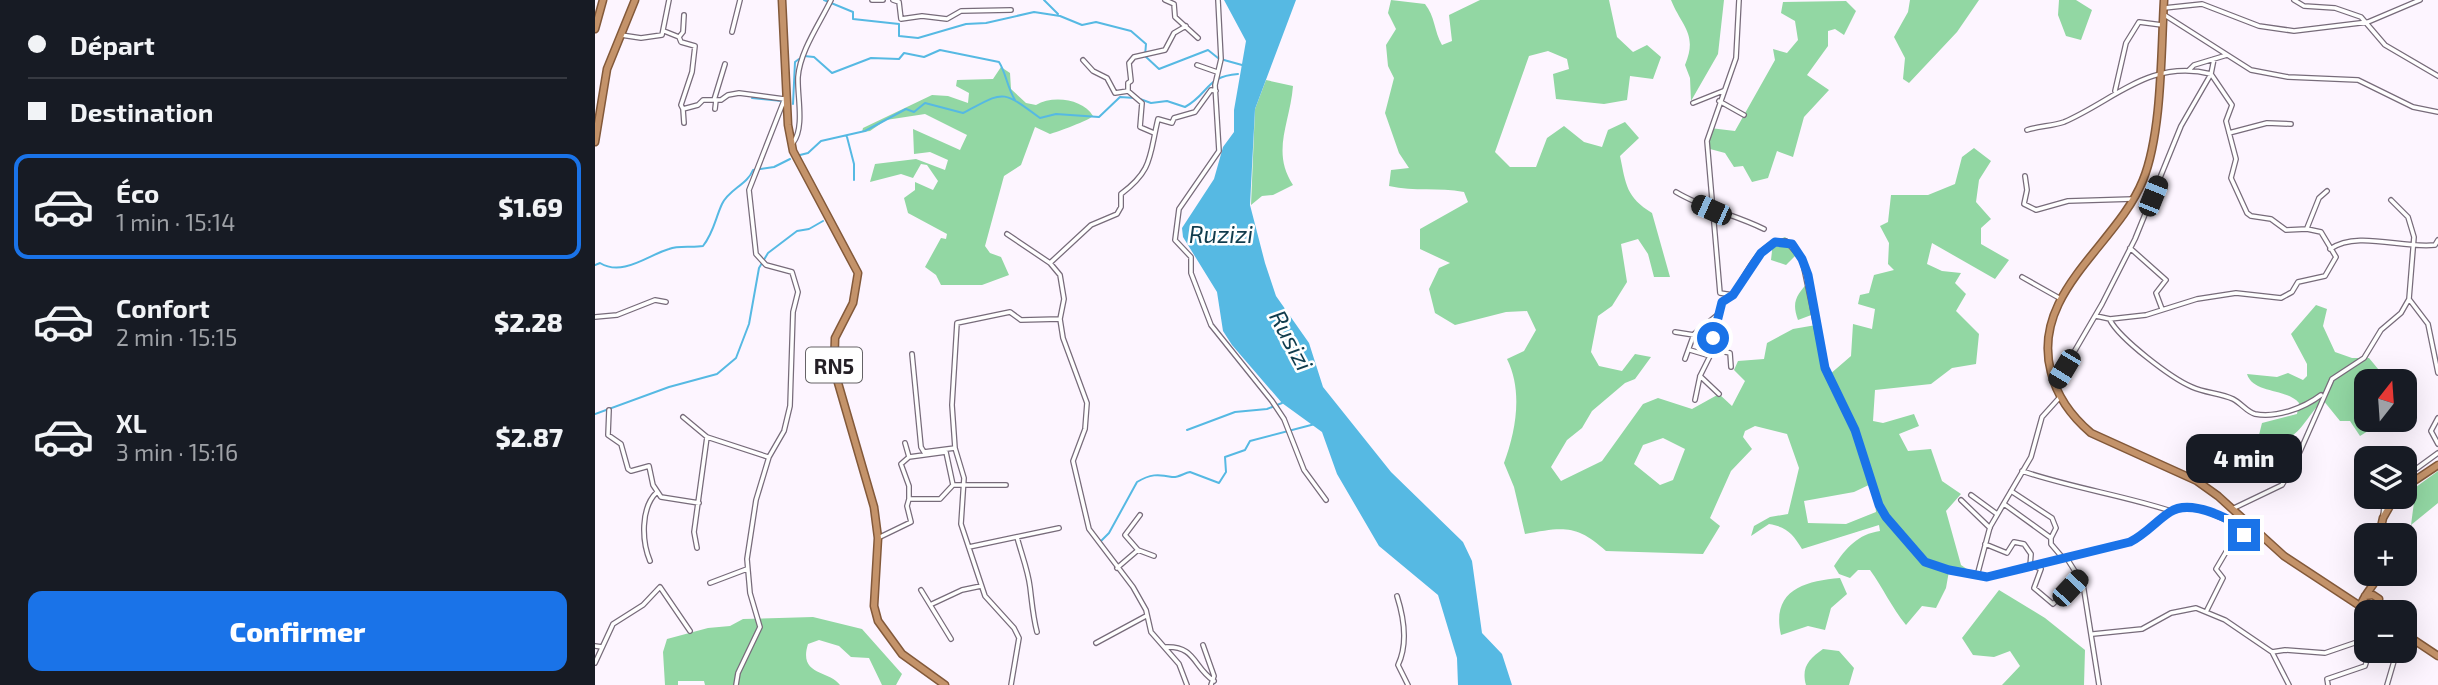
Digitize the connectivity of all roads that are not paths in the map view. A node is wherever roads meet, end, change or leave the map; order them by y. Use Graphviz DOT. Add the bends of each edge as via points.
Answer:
graph roads {
  1 [pos="603,0"];
  2 [pos="635,0"];
  3 [pos="669,0"];
  4 [pos="740,0"];
  5 [pos="782,0"];
  6 [pos="831,0"];
  7 [pos="872,0"];
  8 [pos="883,0"];
  9 [pos="893,0"];
  10 [pos="1165,0"];
  11 [pos="1218,0"];
  12 [pos="1739,0"];
  13 [pos="2294,0"];
  14 [pos="2420,0"];
  15 [pos="2164,7"];
  16 [pos="1011,10"];
  17 [pos="684,15"];
  18 [pos="2368,22"];
  19 [pos="2162,24"];
  20 [pos="1186,26"];
  21 [pos="595,29"];
  22 [pos="664,31"];
  23 [pos="732,32"];
  24 [pos="621,35"];
  25 [pos="679,37"];
  26 [pos="1198,38"];
  27 [pos="2227,55"];
  28 [pos="2214,59"];
  29 [pos="1083,60"];
  30 [pos="725,64"];
  31 [pos="1197,65"];
  32 [pos="2189,71"];
  33 [pos="2211,74"];
  34 [pos="2158,75"];
  35 [pos="2438,76"];
  36 [pos="1216,77"];
  37 [pos="1128,91"];
  38 [pos="1216,91"];
  39 [pos="1723,91"];
  40 [pos="2115,91"];
  41 [pos="786,96"];
  42 [pos="715,100"];
  43 [pos="1719,101"];
  44 [pos="1693,103"];
  45 [pos="715,109"];
  46 [pos="683,110"];
  47 [pos="2438,112"];
  48 [pos="1744,115"];
  49 [pos="684,123"];
  50 [pos="2291,124"];
  51 [pos="2027,130"];
  52 [pos="1154,133"];
  53 [pos="2229,133"];
  54 [pos="595,142"];
  55 [pos="791,145"];
  56 [pos="2025,176"];
  57 [pos="1676,191"];
  58 [pos="2327,191"];
  59 [pos="2134,199"];
  60 [pos="2391,200"];
  61 [pos="1711,210"];
  62 [pos="1764,229"];
  63 [pos="2307,229"];
  64 [pos="1007,234"];
  65 [pos="2437,244"];
  66 [pos="2414,247"];
  67 [pos="2130,248"];
  68 [pos="2330,249"];
  69 [pos="1050,263"];
  70 [pos="2022,277"];
  71 [pos="1728,296"];
  72 [pos="2061,299"];
  73 [pos="2409,299"];
  74 [pos="666,302"];
  75 [pos="2162,309"];
  76 [pos="1718,315"];
  77 [pos="2096,316"];
  78 [pos="595,317"];
  79 [pos="1060,319"];
  80 [pos="2110,319"];
  81 [pos="1675,332"];
  82 [pos="1694,334"];
  83 [pos="1713,338"];
  84 [pos="1711,349"];
  85 [pos="1690,350"];
  86 [pos="912,355"];
  87 [pos="1710,356"];
  88 [pos="1685,359"];
  89 [pos="1731,367"];
  90 [pos="2438,373"];
  91 [pos="1700,376"];
  92 [pos="2054,386"];
  93 [pos="1719,394"];
  94 [pos="2323,394"];
  95 [pos="2060,397"];
  96 [pos="1695,400"];
  97 [pos="609,410"];
  98 [pos="683,417"];
  99 [pos="2438,418"];
  100 [pos="707,437"];
  101 [pos="905,443"];
  102 [pos="2438,444"];
  103 [pos="955,448"];
  104 [pos="2438,453"];
  105 [pos="769,457"];
  106 [pos="909,457"];
  107 [pos="2438,465"];
  108 [pos="2417,468"];
  109 [pos="2022,471"];
  110 [pos="2417,479"];
  111 [pos="963,484"];
  112 [pos="953,485"];
  113 [pos="1006,485"];
  114 [pos="2011,491"];
  115 [pos="657,492"];
  116 [pos="1971,495"];
  117 [pos="909,499"];
  118 [pos="1326,500"];
  119 [pos="1961,500"];
  120 [pos="699,503"];
  121 [pos="2004,504"];
  122 [pos="2232,509"];
  123 [pos="2384,509"];
  124 [pos="2388,509"];
  125 [pos="2171,511"];
  126 [pos="1140,514"];
  127 [pos="1997,514"];
  128 [pos="2383,518"];
  129 [pos="2382,523"];
  130 [pos="1059,528"];
  131 [pos="1990,528"];
  132 [pos="2252,530"];
  133 [pos="1017,537"];
  134 [pos="878,538"];
  135 [pos="2051,538"];
  136 [pos="1985,544"];
  137 [pos="969,547"];
  138 [pos="697,548"];
  139 [pos="1138,550"];
  140 [pos="1154,556"];
  141 [pos="2064,557"];
  142 [pos="650,561"];
  143 [pos="2031,566"];
  144 [pos="1117,568"];
  145 [pos="747,569"];
  146 [pos="1977,576"];
  147 [pos="2080,577"];
  148 [pos="710,583"];
  149 [pos="981,586"];
  150 [pos="2372,586"];
  151 [pos="921,590"];
  152 [pos="1397,596"];
  153 [pos="2364,598"];
  154 [pos="2377,600"];
  155 [pos="2351,601"];
  156 [pos="2354,603"];
  157 [pos="932,604"];
  158 [pos="2207,611"];
  159 [pos="1147,616"];
  160 [pos="690,631"];
  161 [pos="1037,632"];
  162 [pos="2093,634"];
  163 [pos="951,639"];
  164 [pos="1096,643"];
  165 [pos="2354,643"];
  166 [pos="2417,643"];
  167 [pos="1202,645"];
  168 [pos="595,646"];
  169 [pos="602,647"];
  170 [pos="1166,647"];
  171 [pos="2272,652"];
  172 [pos="2438,656"];
  173 [pos="595,663"];
  174 [pos="2366,663"];
  175 [pos="2393,663"];
  176 [pos="1212,683"];
  177 [pos="736,685"];
  178 [pos="945,685"];
  179 [pos="1011,685"];
  180 [pos="1187,685"];
  181 [pos="1408,685"];
  182 [pos="2099,685"];
  183 [pos="2289,685"];
  184 [pos="2328,685"];
  185 [pos="2387,685"];
  1 -- 21 [label="highway"];
  2 -- 24 [label="highway"];
  3 -- 22 [label="street"];
  4 -- 23 [label="street"];
  5 -- 41 [label="highway, RN5"];
  6 -- 55 [label="street" via="804,54 798,76 796,141"];
  7 -- 8 [label="street"];
  9 -- 16 [label="street" via="899,2 901,19 947,19 961,11"];
  10 -- 20 [label="street" via="1174,4 1175,17"];
  11 -- 36 [label="street" via="1221,59"];
  12 -- 39 [label="street" via="1736,58"];
  13 -- 18 [label="street" via="2304,6 2336,8"];
  14 -- 18 [label="street"];
  15 -- 18 [label="street" via="2205,5 2235,19 2279,30 2320,30"];
  15 -- 19 [label="highway"];
  15 -- 27 [label="street"];
  17 -- 25 [label="street"];
  18 -- 35 [label="street" via="2385,45"];
  19 -- 34 [label="highway"];
  19 -- 40 [label="street" via="2144,20 2133,30"];
  20 -- 26 [label="street"];
  20 -- 37 [label="street" via="1174,33 1165,50 1134,57 1129,63"];
  22 -- 24 [label="street" via="655,38"];
  22 -- 25 [label="street"];
  24 -- 54 [label="highway" via="604,81"];
  25 -- 46 [label="street" via="695,46"];
  27 -- 28 [label="street"];
  27 -- 47 [label="street" via="2262,74 2358,80 2413,107"];
  28 -- 32 [label="street"];
  28 -- 33 [label="street"];
  29 -- 37 [label="street" via="1107,78 1115,93"];
  30 -- 42 [label="street"];
  31 -- 36 [label="street"];
  32 -- 33 [label="street"];
  32 -- 34 [label="street"];
  33 -- 53 [label="street" via="2232,100"];
  33 -- 67 [label="street" via="2193,102"];
  34 -- 40 [label="street" via="2145,76"];
  34 -- 59 [label="highway" via="2151,153"];
  36 -- 38 [label="street"];
  37 -- 52 [label="street" via="1142,103 1140,127"];
  38 -- 52 [label="street" via="1211,90 1195,111 1171,123 1157,119"];
  38 -- 118 [label="street" via="1219,151 1179,209 1175,240 1191,257 1194,280 1211,325 1282,416 1304,470"];
  39 -- 43 [label="street"];
  39 -- 44 [label="street"];
  40 -- 51 [label="street" via="2063,122"];
  41 -- 42 [label="street" via="739,93"];
  41 -- 55 [label="highway, RN5"];
  41 -- 105 [label="street" via="749,190 754,245 763,263 792,272 798,287 789,406 784,431"];
  42 -- 45 [label="street"];
  42 -- 46 [label="street" via="703,100"];
  43 -- 48 [label="street"];
  43 -- 61 [label="street" via="1707,141"];
  46 -- 49 [label="street"];
  50 -- 53 [label="street" via="2267,123"];
  52 -- 69 [label="street" via="1147,167 1138,182 1121,194 1117,214 1090,225"];
  53 -- 63 [label="street" via="2236,159 2231,178 2249,215 2271,219 2288,230"];
  55 -- 134 [label="highway, RN5" via="858,273 853,303 835,338 834,369 874,507"];
  56 -- 59 [label="street" via="2024,204 2036,210 2069,201"];
  57 -- 61 [label="street"];
  58 -- 63 [label="street" via="2319,198"];
  59 -- 72 [label="highway"];
  60 -- 66 [label="street" via="2408,217"];
  61 -- 62 [label="street"];
  61 -- 71 [label="street" via="1720,293"];
  63 -- 68 [label="street" via="2321,232"];
  64 -- 69 [label="street"];
  65 -- 66 [label="street"];
  66 -- 68 [label="street" via="2346,240"];
  66 -- 73 [label="street"];
  67 -- 75 [label="street" via="2166,281 2156,293"];
  67 -- 77 [label="street"];
  68 -- 75 [label="street" via="2336,257 2325,276 2298,282 2287,296 2236,293"];
  69 -- 79 [label="street" via="1062,284"];
  70 -- 72 [label="street"];
  71 -- 76 [label="street"];
  71 -- 146 [label="street" via="1766,247 1782,241 1792,244 1808,275 1825,368 1855,430 1882,510 1925,562"];
  72 -- 92 [label="highway" via="2047,345"];
  73 -- 90 [label="street" via="2428,324"];
  73 -- 94 [label="street" via="2364,358 2336,373"];
  74 -- 78 [label="street" via="655,300"];
  75 -- 80 [label="street"];
  76 -- 82 [label="street"];
  76 -- 83 [label="street"];
  77 -- 80 [label="street"];
  77 -- 92 [label="street"];
  79 -- 103 [label="street" via="1021,320 1010,312 958,321 952,379"];
  79 -- 144 [label="street" via="1087,403 1073,461 1075,478 1089,529"];
  80 -- 94 [label="street" via="2121,337 2163,371 2196,389 2236,400 2253,414 2283,413"];
  81 -- 82 [label="street"];
  82 -- 83 [label="street"];
  82 -- 85 [label="street"];
  83 -- 84 [label="street"];
  84 -- 87 [label="street"];
  84 -- 89 [label="street" via="1730,354"];
  85 -- 87 [label="street"];
  85 -- 88 [label="street"];
  86 -- 103 [label="street" via="921,447 924,452"];
  87 -- 91 [label="street"];
  91 -- 93 [label="street"];
  91 -- 96 [label="street"];
  92 -- 95 [label="highway"];
  94 -- 122 [label="street" via="2287,479 2273,492"];
  95 -- 109 [label="street" via="2042,417 2031,457"];
  95 -- 122 [label="highway" via="2091,433 2184,474"];
  97 -- 115 [label="street" via="608,435 621,444 628,469 649,466"];
  98 -- 100 [label="street"];
  99 -- 102 [label="street" via="2431,431"];
  100 -- 105 [label="street"];
  100 -- 120 [label="street"];
  101 -- 106 [label="street"];
  103 -- 111 [label="street"];
  104 -- 108 [label="street"];
  105 -- 145 [label="street" via="756,500"];
  106 -- 112 [label="street" via="946,452"];
  106 -- 117 [label="street" via="901,464"];
  107 -- 110 [label="highway"];
  109 -- 114 [label="street"];
  109 -- 125 [label="street"];
  111 -- 112 [label="street"];
  111 -- 113 [label="street"];
  111 -- 137 [label="street" via="960,517"];
  112 -- 117 [label="street" via="940,499"];
  114 -- 121 [label="street"];
  114 -- 135 [label="street" via="2052,518 2056,528"];
  115 -- 120 [label="street" via="670,501"];
  115 -- 142 [label="street" via="646,514 645,550"];
  116 -- 127 [label="street"];
  117 -- 134 [label="street" via="911,522"];
  119 -- 131 [label="street"];
  120 -- 138 [label="street" via="694,532"];
  121 -- 127 [label="street"];
  121 -- 135 [label="street"];
  122 -- 132 [label="highway"];
  123 -- 128 [label="street"];
  124 -- 128 [label="highway"];
  125 -- 132 [label="street" via="2191,508"];
  125 -- 141 [label="street" via="2130,542"];
  126 -- 139 [label="street" via="1125,536"];
  127 -- 131 [label="street"];
  128 -- 129 [label="highway"];
  130 -- 133 [label="street"];
  131 -- 136 [label="street"];
  132 -- 155 [label="highway"];
  132 -- 158 [label="street" via="2226,552 2216,569 2223,578"];
  133 -- 137 [label="street"];
  133 -- 161 [label="street"];
  134 -- 178 [label="highway, RN5" via="874,606 878,621 902,654"];
  135 -- 141 [label="street"];
  136 -- 143 [label="street" via="2007,554 2014,542 2024,544 2031,554"];
  136 -- 146 [label="street"];
  137 -- 149 [label="street"];
  139 -- 140 [label="street"];
  139 -- 144 [label="street"];
  141 -- 143 [label="street"];
  141 -- 147 [label="street"];
  143 -- 146 [label="street"];
  143 -- 147 [label="street" via="2041,569 2034,588 2053,604"];
  144 -- 159 [label="street"];
  145 -- 148 [label="street"];
  145 -- 177 [label="street" via="760,627"];
  147 -- 162 [label="street"];
  149 -- 157 [label="street"];
  149 -- 179 [label="street" via="1019,638"];
  150 -- 153 [label="highway"];
  151 -- 157 [label="street"];
  152 -- 181 [label="street" via="1403,624 1403,653 1398,665"];
  153 -- 154 [label="highway" via="2373,595"];
  153 -- 155 [label="highway"];
  155 -- 156 [label="highway"];
  157 -- 163 [label="street"];
  158 -- 162 [label="street" via="2184,610 2142,629"];
  158 -- 171 [label="street"];
  159 -- 164 [label="street"];
  159 -- 170 [label="street" via="1151,632"];
  160 -- 169 [label="street" via="660,587 643,605 615,622"];
  162 -- 182 [label="street"];
  165 -- 171 [label="street" via="2325,653"];
  166 -- 172 [label="highway"];
  167 -- 176 [label="street"];
  168 -- 169 [label="street"];
  169 -- 173 [label="street"];
  170 -- 176 [label="street" via="1188,651"];
  170 -- 180 [label="street"];
  171 -- 183 [label="street"];
  174 -- 184 [label="street" via="2327,679"];
  175 -- 185 [label="street"];
}
